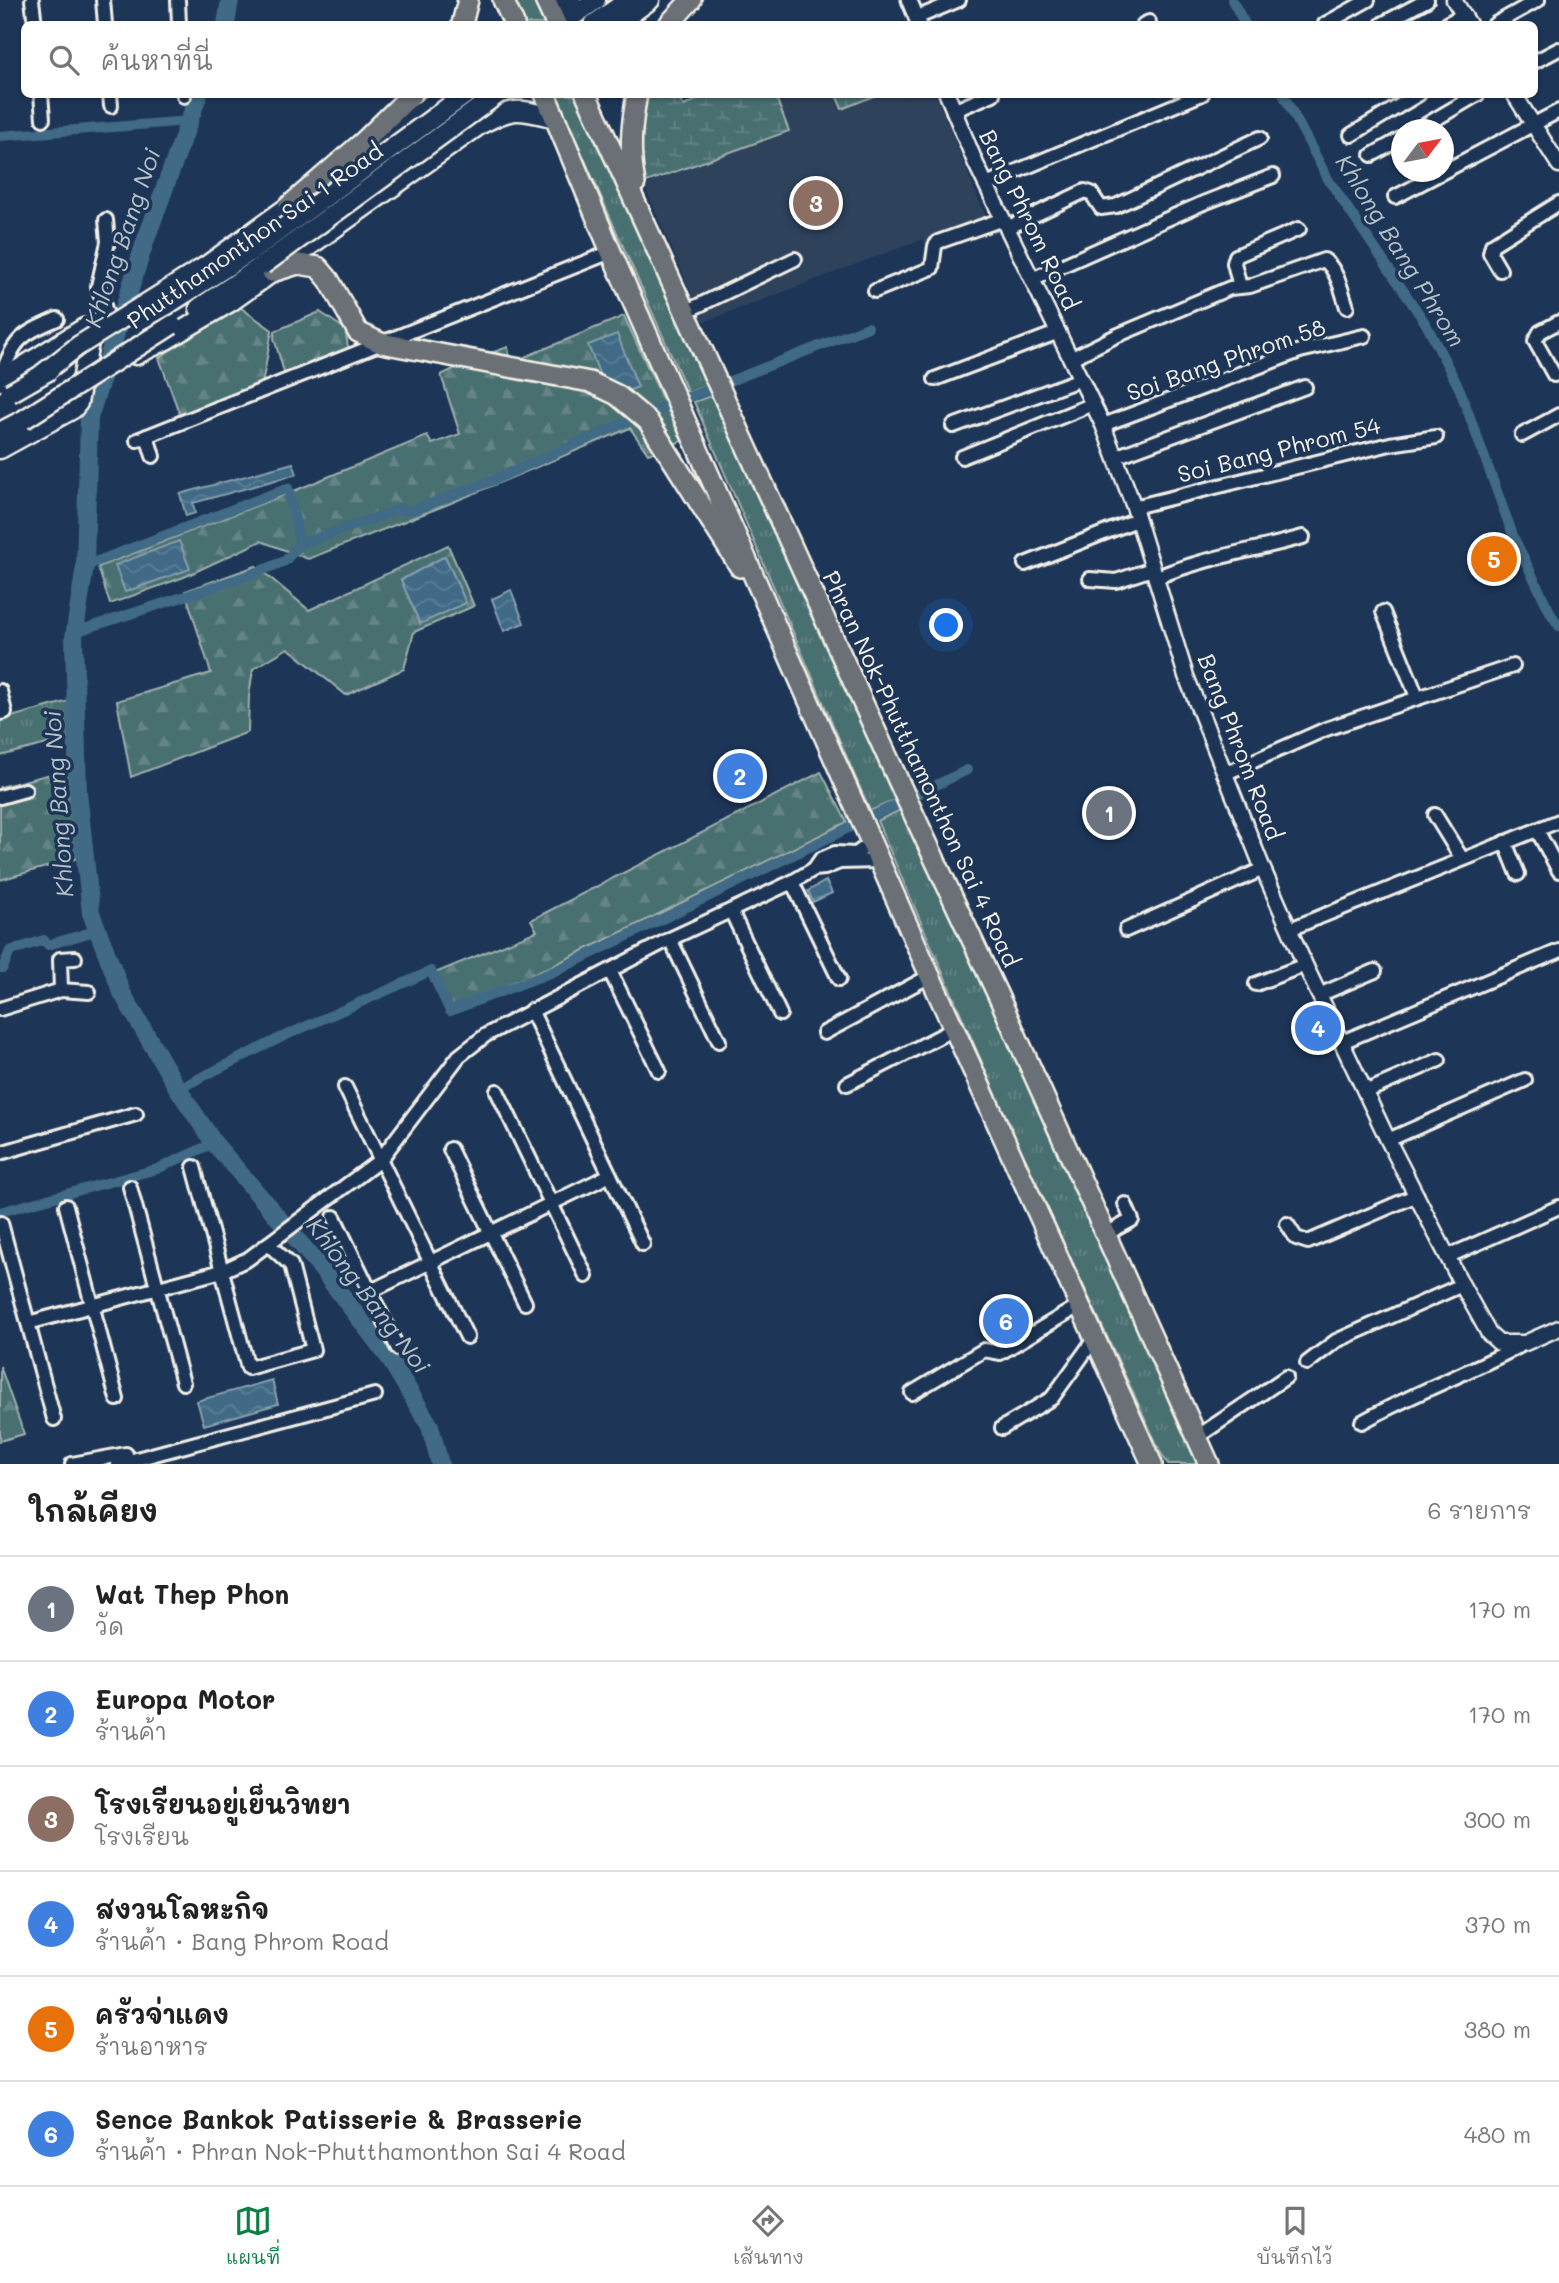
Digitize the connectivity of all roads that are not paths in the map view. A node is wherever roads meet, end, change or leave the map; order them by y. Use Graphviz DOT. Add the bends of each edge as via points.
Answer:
graph roads {
  1 [pos="32,0"];
  2 [pos="103,0"];
  3 [pos="178,0"];
  4 [pos="468,0"];
  5 [pos="503,0"];
  6 [pos="571,0"];
  7 [pos="596,0"];
  8 [pos="628,0"];
  9 [pos="650,0"];
  10 [pos="691,0"];
  11 [pos="909,0"];
  12 [pos="959,0"];
  13 [pos="1368,0"];
  14 [pos="1427,0"];
  15 [pos="1538,0"];
  16 [pos="545,1"];
  17 [pos="35,21"];
  18 [pos="105,21"];
  19 [pos="179,21"];
  20 [pos="463,21"];
  21 [pos="513,21"];
  22 [pos="554,21"];
  23 [pos="566,21"];
  24 [pos="598,21"];
  25 [pos="621,21"];
  26 [pos="672,21"];
  27 [pos="918,21"];
  28 [pos="1330,21"];
  29 [pos="1388,21"];
  30 [pos="1500,21"];
  31 [pos="1559,48"];
  32 [pos="1538,60"];
  33 [pos="41,98"];
  34 [pos="461,98"];
  35 [pos="492,98"];
  36 [pos="547,98"];
  37 [pos="589,98"];
  38 [pos="636,98"];
  39 [pos="948,98"];
  40 [pos="984,98"];
  41 [pos="1192,98"];
  42 [pos="1412,98"];
  43 [pos="1471,98"];
  44 [pos="1517,98"];
  45 [pos="419,102"];
  46 [pos="953,111"];
  47 [pos="1559,111"];
  48 [pos="555,118"];
  49 [pos="43,119"];
  50 [pos="1436,119"];
  51 [pos="1535,126"];
  52 [pos="1351,135"];
  53 [pos="1260,138"];
  54 [pos="1391,144"];
  55 [pos="444,150"];
  56 [pos="1372,155"];
  57 [pos="1559,164"];
  58 [pos="1273,176"];
  59 [pos="986,184"];
  60 [pos="1395,197"];
  61 [pos="1081,200"];
  62 [pos="1559,203"];
  63 [pos="289,206"];
  64 [pos="640,212"];
  65 [pos="106,220"];
  66 [pos="1006,227"];
  67 [pos="1299,229"];
  68 [pos="611,252"];
  69 [pos="795,259"];
  70 [pos="262,262"];
  71 [pos="1500,270"];
  72 [pos="1032,279"];
  73 [pos="1240,287"];
  74 [pos="874,291"];
  75 [pos="1347,307"];
  76 [pos="685,312"];
  77 [pos="57,319"];
  78 [pos="1559,321"];
  79 [pos="87,328"];
  80 [pos="1059,332"];
  81 [pos="1364,336"];
  82 [pos="382,343"];
  83 [pos="1072,358"];
  84 [pos="42,374"];
  85 [pos="1554,375"];
  86 [pos="934,379"];
  87 [pos="1081,379"];
  88 [pos="2,387"];
  89 [pos="1306,387"];
  90 [pos="1093,404"];
  91 [pos="1559,415"];
  92 [pos="1103,425"];
  93 [pos="953,426"];
  94 [pos="0,432"];
  95 [pos="1522,435"];
  96 [pos="1436,437"];
  97 [pos="0,449"];
  98 [pos="153,456"];
  99 [pos="962,457"];
  100 [pos="1115,457"];
  101 [pos="1135,514"];
  102 [pos="1303,537"];
  103 [pos="1025,564"];
  104 [pos="1154,574"];
  105 [pos="1090,579"];
  106 [pos="1383,612"];
  107 [pos="774,621"];
  108 [pos="1513,666"];
  109 [pos="0,691"];
  110 [pos="1417,697"];
  111 [pos="0,713"];
  112 [pos="1224,774"];
  113 [pos="25,790"];
  114 [pos="0,797"];
  115 [pos="1435,815"];
  116 [pos="1559,821"];
  117 [pos="1537,830"];
  118 [pos="872,842"];
  119 [pos="1505,842"];
  120 [pos="1462,859"];
  121 [pos="880,861"];
  122 [pos="814,869"];
  123 [pos="1263,869"];
  124 [pos="1559,871"];
  125 [pos="1518,874"];
  126 [pos="792,882"];
  127 [pos="731,911"];
  128 [pos="1126,929"];
  129 [pos="1290,929"];
  130 [pos="670,939"];
  131 [pos="1559,951"];
  132 [pos="75,958"];
  133 [pos="1305,964"];
  134 [pos="610,971"];
  135 [pos="1375,971"];
  136 [pos="930,976"];
  137 [pos="839,979"];
  138 [pos="1256,984"];
  139 [pos="61,990"];
  140 [pos="89,992"];
  141 [pos="1319,995"];
  142 [pos="0,1009"];
  143 [pos="531,1010"];
  144 [pos="780,1014"];
  145 [pos="954,1029"];
  146 [pos="824,1033"];
  147 [pos="719,1041"];
  148 [pos="1342,1042"];
  149 [pos="1439,1060"];
  150 [pos="659,1071"];
  151 [pos="1525,1080"];
  152 [pos="847,1084"];
  153 [pos="345,1087"];
  154 [pos="496,1091"];
  155 [pos="1366,1092"];
  156 [pos="136,1114"];
  157 [pos="1388,1140"];
  158 [pos="450,1149"];
  159 [pos="0,1153"];
  160 [pos="380,1160"];
  161 [pos="194,1167"];
  162 [pos="610,1175"];
  163 [pos="130,1187"];
  164 [pos="1417,1195"];
  165 [pos="551,1203"];
  166 [pos="1125,1204"];
  167 [pos="66,1206"];
  168 [pos="1559,1207"];
  169 [pos="334,1217"];
  170 [pos="1,1223"];
  171 [pos="1287,1224"];
  172 [pos="490,1233"];
  173 [pos="1106,1234"];
  174 [pos="268,1244"];
  175 [pos="643,1244"];
  176 [pos="1449,1256"];
  177 [pos="430,1262"];
  178 [pos="222,1270"];
  179 [pos="586,1276"];
  180 [pos="1462,1285"];
  181 [pos="156,1287"];
  182 [pos="369,1292"];
  183 [pos="524,1303"];
  184 [pos="92,1304"];
  185 [pos="1080,1305"];
  186 [pos="28,1323"];
  187 [pos="1559,1328"];
  188 [pos="467,1337"];
  189 [pos="1095,1338"];
  190 [pos="1525,1343"];
  191 [pos="398,1349"];
  192 [pos="1307,1363"];
  193 [pos="1286,1377"];
  194 [pos="183,1383"];
  195 [pos="912,1392"];
  196 [pos="375,1395"];
  197 [pos="117,1399"];
  198 [pos="54,1419"];
  199 [pos="1362,1422"];
  200 [pos="1003,1428"];
  201 [pos="1197,1437"];
  202 [pos="162,1445"];
  203 [pos="72,1464"];
  204 [pos="118,1464"];
  205 [pos="1152,1464"];
  206 [pos="1209,1464"];
  1 -- 17 [label="street"];
  2 -- 18 [label="street"];
  3 -- 19 [label="street"];
  4 -- 20 [label="main road"];
  5 -- 21 [label="main road"];
  6 -- 16 [label="main road" via="555,6"];
  7 -- 23 [label="main road"];
  8 -- 24 [label="main road"];
  9 -- 25 [label="main road"];
  10 -- 26 [label="main road"];
  11 -- 27 [label="street"];
  12 -- 27 [label="street"];
  13 -- 28 [label="street"];
  14 -- 29 [label="street"];
  15 -- 30 [label="street"];
  16 -- 22 [label="main road"];
  31 -- 32 [label="street"];
  33 -- 49 [label="street"];
  34 -- 70 [label="main road, Phutthamonthon Sai 1 Road, bridge"];
  35 -- 70 [label="main road, Phutthamonthon Sai 1 Road, bridge"];
  36 -- 48 [label="main road"];
  37 -- 64 [label="main road, Phran Nok-Phutthamonthon Sai 4 Road"];
  38 -- 64 [label="main road" via="630,158"];
  39 -- 46 [label="street, Bang Phrom Road"];
  40 -- 46 [label="street"];
  41 -- 59 [label="street"];
  42 -- 52 [label="street"];
  43 -- 50 [label="street"];
  44 -- 51 [label="street"];
  45 -- 55 [label="main road" via="441,113 450,127"];
  45 -- 63 [label="main road" via="363,142"];
  46 -- 59 [label="street, Bang Phrom Road"];
  47 -- 51 [label="street"];
  48 -- 55 [label="main road" via="521,109 500,114"];
  48 -- 68 [label="main road"];
  51 -- 57 [label="street"];
  51 -- 60 [label="street"];
  53 -- 66 [label="street" via="1116,206 1101,208 1085,191"];
  54 -- 56 [label="street"];
  55 -- 70 [label="main road"];
  58 -- 72 [label="street"];
  59 -- 66 [label="street, Bang Phrom Road"];
  61 -- 66 [label="street"];
  62 -- 71 [label="street" via="1492,245 1490,253"];
  63 -- 84 [label="main road, bridge"];
  64 -- 76 [label="main road, Phran Nok-Phutthamonthon Sai 4 Road"];
  65 -- 79 [label="street" via="108,242 98,286 106,312"];
  66 -- 72 [label="street, Bang Phrom Road"];
  66 -- 74 [label="street" via="938,242 932,268"];
  67 -- 73 [label="street" via="1236,256"];
  68 -- 82 [label="street"];
  68 -- 107 [label="main road"];
  69 -- 76 [label="street"];
  70 -- 82 [label="main road" via="318,267 358,332"];
  70 -- 84 [label="main road, Phutthamonthon Sai 1 Road, bridge" via="167,305"];
  70 -- 94 [label="main road, Phutthamonthon Sai 1 Road, bridge" via="169,333"];
  72 -- 80 [label="street, Bang Phrom Road"];
  73 -- 75 [label="street" via="1324,260"];
  73 -- 83 [label="street" via="1128,330"];
  76 -- 173 [label="main road, Phran Nok-Phutthamonthon Sai 4 Road"];
  77 -- 88 [label="street" via="23,334 11,349"];
  78 -- 85 [label="street" via="1540,332 1535,341"];
  79 -- 88 [label="main road"];
  79 -- 97 [label="main road" via="92,334 78,403"];
  80 -- 83 [label="street, Bang Phrom Road"];
  80 -- 86 [label="street"];
  81 -- 92 [label="street, Soi Bang Phrom 58" via="1300,351"];
  82 -- 98 [label="street" via="142,438"];
  82 -- 107 [label="main road" via="590,382 617,395 643,416"];
  83 -- 87 [label="street, Bang Phrom Road"];
  84 -- 88 [label="main road, Phutthamonthon Sai 1 Road, bridge"];
  87 -- 90 [label="street, Bang Phrom Road"];
  87 -- 93 [label="street"];
  89 -- 100 [label="street"];
  90 -- 92 [label="street, Bang Phrom Road"];
  90 -- 99 [label="street"];
  91 -- 95 [label="street"];
  92 -- 100 [label="street, Bang Phrom Road"];
  96 -- 101 [label="street, Soi Bang Phrom 54" via="1390,444"];
  100 -- 101 [label="street, Bang Phrom Road"];
  101 -- 103 [label="street, Soi Bang Phrom 54"];
  101 -- 104 [label="street, Bang Phrom Road"];
  102 -- 104 [label="street"];
  104 -- 105 [label="street" via="1116,581"];
  104 -- 112 [label="street, Bang Phrom Road"];
  106 -- 110 [label="street"];
  107 -- 118 [label="main road"];
  108 -- 110 [label="street"];
  109 -- 111 [label="street" via="5,712"];
  110 -- 112 [label="street" via="1326,729"];
  112 -- 123 [label="street, Bang Phrom Road"];
  113 -- 114 [label="street"];
  115 -- 120 [label="street"];
  116 -- 117 [label="street"];
  117 -- 119 [label="street"];
  117 -- 124 [label="street"];
  118 -- 121 [label="main road"];
  118 -- 122 [label="street" via="856,854 835,853 821,859"];
  119 -- 120 [label="street"];
  119 -- 125 [label="street"];
  120 -- 129 [label="street"];
  121 -- 122 [label="street" via="840,862"];
  121 -- 136 [label="main road"];
  122 -- 126 [label="street"];
  123 -- 128 [label="street"];
  123 -- 129 [label="street, Bang Phrom Road"];
  126 -- 127 [label="street"];
  126 -- 137 [label="street"];
  127 -- 130 [label="street"];
  127 -- 144 [label="street"];
  129 -- 133 [label="street, Bang Phrom Road"];
  130 -- 134 [label="street"];
  130 -- 147 [label="street"];
  131 -- 148 [label="street"];
  132 -- 139 [label="street" via="60,959"];
  133 -- 138 [label="street"];
  133 -- 141 [label="street, Bang Phrom Road"];
  134 -- 143 [label="street"];
  134 -- 150 [label="street"];
  135 -- 141 [label="street"];
  136 -- 145 [label="main road"];
  136 -- 146 [label="street"];
  139 -- 140 [label="street"];
  139 -- 142 [label="street"];
  141 -- 148 [label="street, Bang Phrom Road"];
  143 -- 160 [label="street" via="460,1056"];
  143 -- 162 [label="street"];
  145 -- 152 [label="street"];
  145 -- 185 [label="main road"];
  148 -- 155 [label="street, Bang Phrom Road"];
  149 -- 155 [label="street"];
  151 -- 157 [label="street"];
  153 -- 160 [label="street"];
  154 -- 165 [label="street"];
  155 -- 157 [label="street, Bang Phrom Road"];
  156 -- 159 [label="street"];
  157 -- 164 [label="street, Bang Phrom Road"];
  158 -- 172 [label="street"];
  160 -- 174 [label="street"];
  160 -- 177 [label="street"];
  161 -- 178 [label="street"];
  162 -- 165 [label="street"];
  162 -- 175 [label="street"];
  163 -- 181 [label="street"];
  164 -- 171 [label="street" via="1308,1242 1296,1238"];
  164 -- 176 [label="street, Bang Phrom Road"];
  165 -- 172 [label="street"];
  165 -- 179 [label="street"];
  166 -- 173 [label="street" via="1132,1220"];
  167 -- 184 [label="street"];
  168 -- 176 [label="street"];
  169 -- 182 [label="street"];
  170 -- 186 [label="street"];
  172 -- 177 [label="street"];
  172 -- 183 [label="street"];
  173 -- 201 [label="main road, Phran Nok-Phutthamonthon Sai 4 Road"];
  174 -- 178 [label="street"];
  174 -- 178 [label="street" via="291,1265 313,1350 248,1368"];
  176 -- 180 [label="street, Bang Phrom Road"];
  177 -- 182 [label="street"];
  177 -- 188 [label="street"];
  178 -- 181 [label="street"];
  180 -- 190 [label="street, Bang Phrom Road" via="1489,1334 1499,1343"];
  180 -- 192 [label="street" via="1336,1341"];
  181 -- 184 [label="street"];
  181 -- 194 [label="street"];
  182 -- 191 [label="street"];
  184 -- 186 [label="street"];
  184 -- 197 [label="street"];
  185 -- 189 [label="main road"];
  185 -- 195 [label="street" via="1000,1353 984,1350"];
  186 -- 198 [label="street"];
  187 -- 190 [label="street"];
  189 -- 200 [label="street" via="1052,1398"];
  189 -- 205 [label="main road"];
  190 -- 199 [label="street"];
  193 -- 201 [label="street"];
  196 -- 204 [label="street"];
  201 -- 206 [label="main road, Phran Nok-Phutthamonthon Sai 4 Road"];
  202 -- 203 [label="street"];
}
